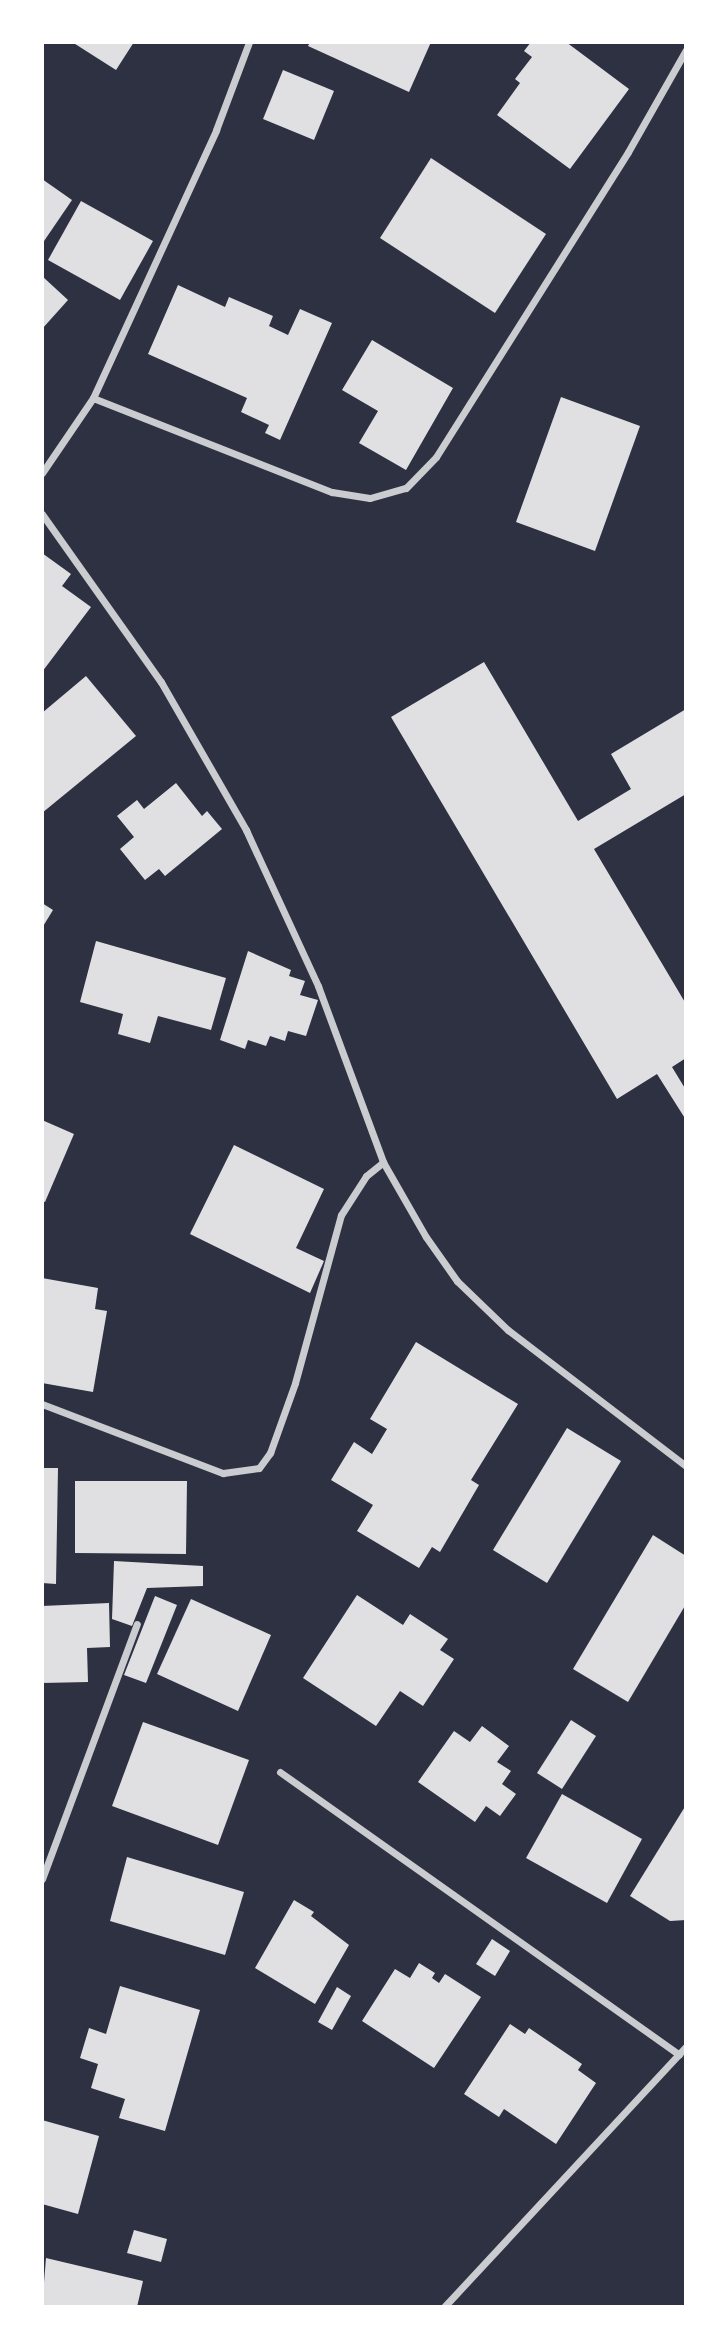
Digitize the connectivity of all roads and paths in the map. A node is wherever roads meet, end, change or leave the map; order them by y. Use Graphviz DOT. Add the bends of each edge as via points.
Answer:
graph roads {
  1 [pos="249,42"];
  2 [pos="686,50"];
  3 [pos="93,398"];
  4 [pos="42,473"];
  5 [pos="42,514"];
  6 [pos="383,1162"];
  7 [pos="42,1404"];
  8 [pos="686,1466"];
  9 [pos="137,1624"];
  10 [pos="280,1772"];
  11 [pos="42,1880"];
  12 [pos="686,2047"];
  13 [pos="679,2054"];
  14 [pos="444,2307"];
  1 -- 3 [label="street" via="216,130"];
  2 -- 3 [label="street" via="628,152 436,457 406,488 370,498 332,492"];
  3 -- 4 [label="street"];
  5 -- 6 [label="street" via="161,681 246,830 318,986"];
  6 -- 7 [label="street" via="366,1176 341,1215 295,1383 270,1453 259,1468 223,1473"];
  6 -- 8 [label="street" via="457,1281 508,1330"];
  9 -- 11 [label="street"];
  10 -- 13 [label="street"];
  12 -- 13 [label="street"];
  13 -- 14 [label="street"];
}
